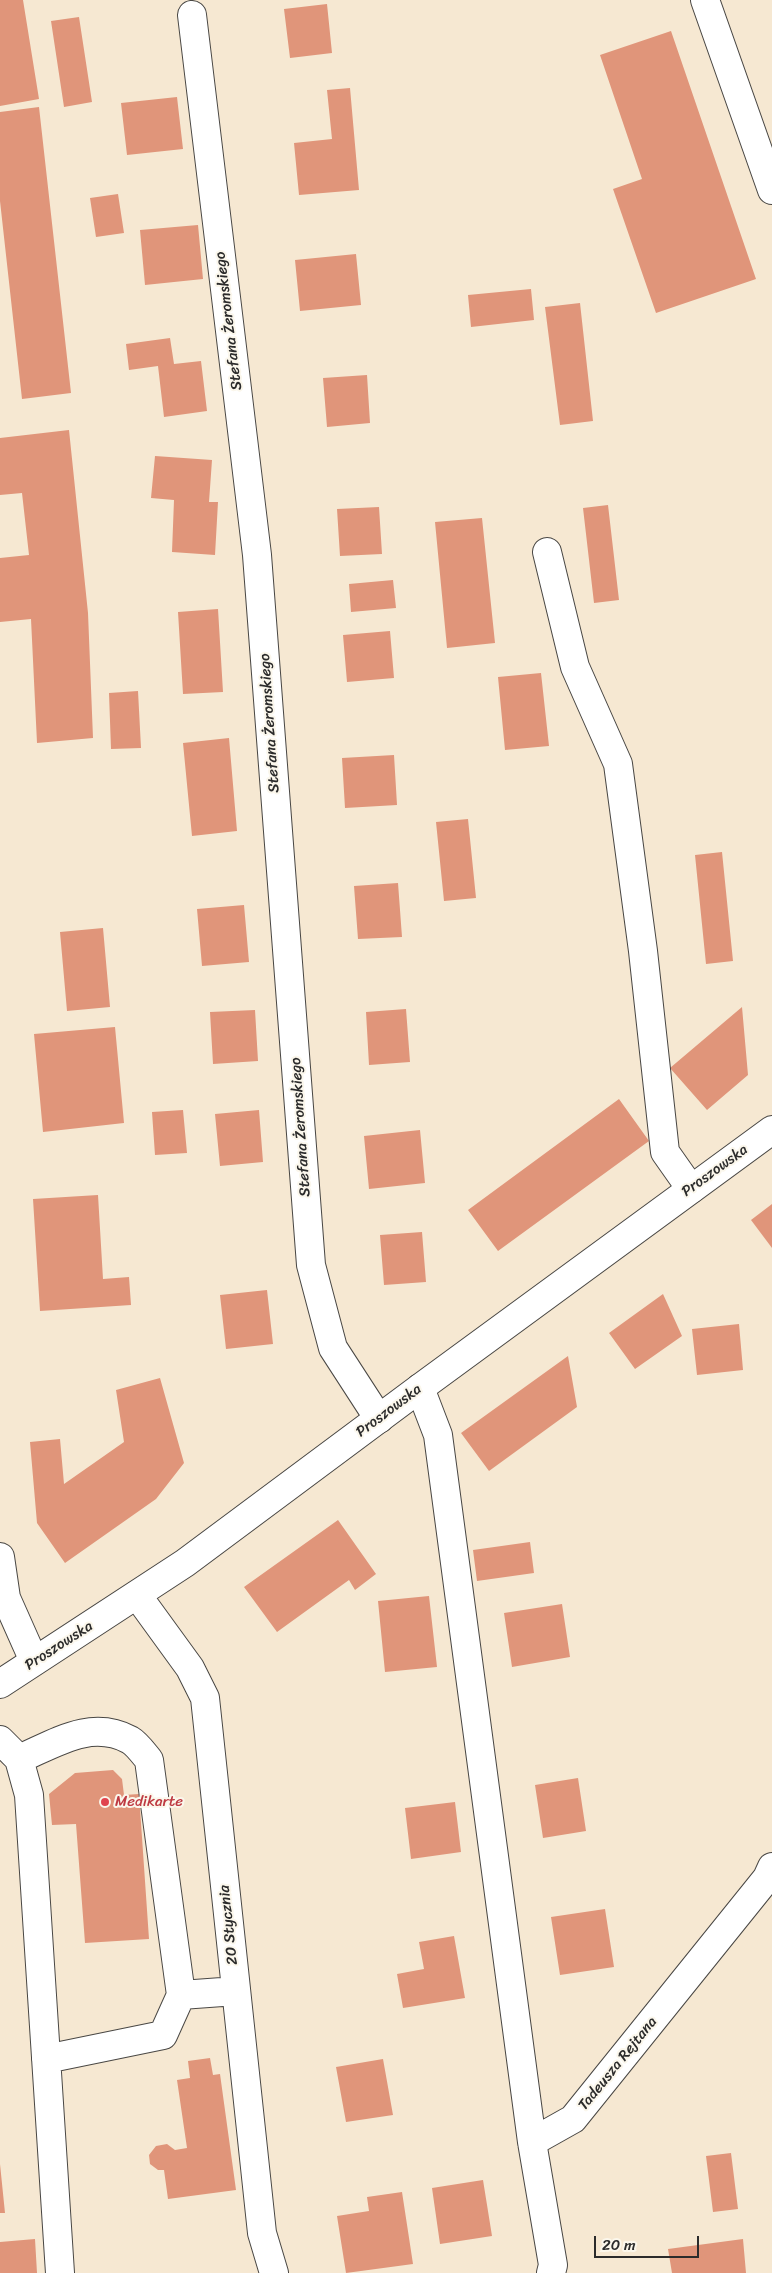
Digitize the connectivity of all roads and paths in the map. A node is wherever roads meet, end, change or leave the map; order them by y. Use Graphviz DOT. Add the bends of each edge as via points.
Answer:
graph roads {
  1 [pos="705,0"];
  2 [pos="192,15"];
  3 [pos="772,190"];
  4 [pos="547,552"];
  5 [pos="772,1130"];
  6 [pos="691,1189"];
  7 [pos="420,1388"];
  8 [pos="378,1418"];
  9 [pos="0,1557"];
  10 [pos="137,1595"];
  11 [pos="34,1662"];
  12 [pos="0,1684"];
  13 [pos="0,1740"];
  14 [pos="19,1759"];
  15 [pos="772,1867"];
  16 [pos="236,1991"];
  17 [pos="181,1995"];
  18 [pos="46,2059"];
  19 [pos="532,2142"];
  20 [pos="60,2273"];
  21 [pos="274,2273"];
  22 [pos="551,2273"];
  1 -- 3 [label="street"];
  2 -- 8 [label="street, Stefana Żeromskiego" via="257,554 311,1265 333,1348"];
  4 -- 6 [label="street" via="575,666 618,764 665,1152"];
  5 -- 6 [label="street, Proszowska"];
  6 -- 7 [label="street, Proszowska"];
  7 -- 8 [label="street, Proszowska"];
  7 -- 19 [label="street" via="438,1435"];
  8 -- 10 [label="street, Proszowska" via="185,1563"];
  9 -- 11 [label="street" via="6,1598"];
  10 -- 11 [label="street, Proszowska"];
  10 -- 16 [label="street, 20 Stycznia" via="190,1668 205,1698"];
  11 -- 12 [label="street, Proszowska"];
  13 -- 14 [label="street"];
  14 -- 17 [label="street" via="78,1733 102,1730 132,1741 150,1760"];
  14 -- 18 [label="street" via="28,1795"];
  15 -- 19 [label="street, Tadeusza Rejtana" via="767,1878 573,2120"];
  16 -- 17 [label="street"];
  16 -- 21 [label="street, 20 Stycznia" via="262,2233"];
  17 -- 18 [label="street" via="164,2035"];
  18 -- 20 [label="street"];
  19 -- 22 [label="street" via="553,2265"];
}
